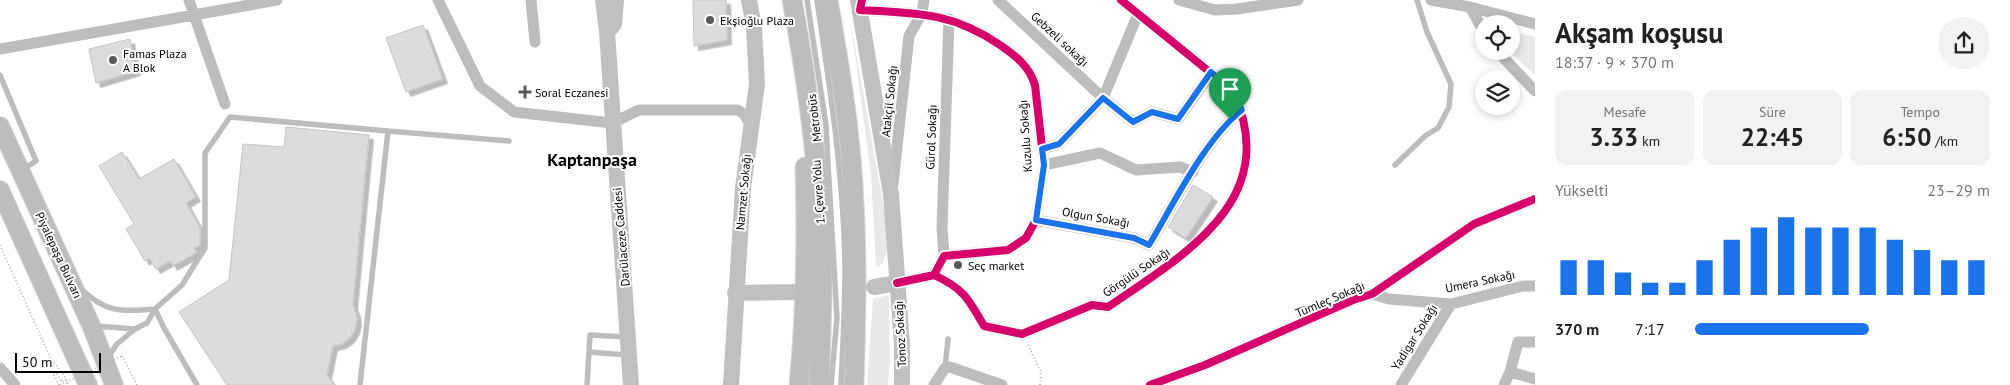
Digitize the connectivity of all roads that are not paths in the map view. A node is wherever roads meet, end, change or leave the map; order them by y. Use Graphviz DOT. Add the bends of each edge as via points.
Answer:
graph roads {
  1 [pos="189,0"];
  2 [pos="277,0"];
  3 [pos="438,0"];
  4 [pos="531,0"];
  5 [pos="603,0"];
  6 [pos="616,0"];
  7 [pos="749,0"];
  8 [pos="792,0"];
  9 [pos="806,0"];
  10 [pos="817,0"];
  11 [pos="828,0"];
  12 [pos="924,0"];
  13 [pos="998,0"];
  14 [pos="1121,0"];
  15 [pos="1179,0"];
  16 [pos="1298,0"];
  17 [pos="1417,0"];
  18 [pos="1431,0"];
  19 [pos="860,3"];
  20 [pos="1235,5"];
  21 [pos="1470,7"];
  22 [pos="922,13"];
  23 [pos="1138,14"];
  24 [pos="194,15"];
  25 [pos="1475,16"];
  26 [pos="949,19"];
  27 [pos="1535,24"];
  28 [pos="607,32"];
  29 [pos="535,42"];
  30 [pos="0,49"];
  31 [pos="1506,60"];
  32 [pos="1211,72"];
  33 [pos="0,75"];
  34 [pos="1535,91"];
  35 [pos="1103,98"];
  36 [pos="225,104"];
  37 [pos="1242,110"];
  38 [pos="612,123"];
  39 [pos="750,124"];
  40 [pos="0,126"];
  41 [pos="388,131"];
  42 [pos="508,141"];
  43 [pos="1042,149"];
  44 [pos="1395,164"];
  45 [pos="1044,165"];
  46 [pos="20,171"];
  47 [pos="1193,172"];
  48 [pos="0,190"];
  49 [pos="890,194"];
  50 [pos="1535,199"];
  51 [pos="1036,220"];
  52 [pos="944,256"];
  53 [pos="934,275"];
  54 [pos="70,279"];
  55 [pos="897,283"];
  56 [pos="1535,286"];
  57 [pos="874,287"];
  58 [pos="802,292"];
  59 [pos="735,293"];
  60 [pos="1372,294"];
  61 [pos="1451,304"];
  62 [pos="155,309"];
  63 [pos="58,319"];
  64 [pos="91,325"];
  65 [pos="135,329"];
  66 [pos="629,337"];
  67 [pos="948,339"];
  68 [pos="1535,342"];
  69 [pos="589,352"];
  70 [pos="630,355"];
  71 [pos="0,368"];
  72 [pos="945,368"];
  73 [pos="1510,372"];
  74 [pos="111,377"];
  75 [pos="1535,379"];
  76 [pos="15,385"];
  77 [pos="88,385"];
  78 [pos="197,385"];
  79 [pos="360,385"];
  80 [pos="587,385"];
  81 [pos="631,385"];
  82 [pos="731,385"];
  83 [pos="799,385"];
  84 [pos="818,385"];
  85 [pos="831,385"];
  86 [pos="841,385"];
  87 [pos="854,385"];
  88 [pos="902,385"];
  89 [pos="934,385"];
  90 [pos="1002,385"];
  91 [pos="1150,385"];
  92 [pos="1401,385"];
  93 [pos="1504,385"];
  1 -- 24 [label="street"];
  2 -- 24 [label="street"];
  3 -- 38 [label="street" via="480,86 514,112"];
  4 -- 29 [label="street"];
  5 -- 28 [label="main road, Darülaceze Caddesi"];
  6 -- 28 [label="main road" via="614,24"];
  7 -- 39 [label="main road, Namzet Sokağı" via="757,64"];
  8 -- 83 [label="highway" via="807,224"];
  8 -- 84 [label="highway, 1. Çevre Yolu" via="803,58 817,173 822,257"];
  9 -- 85 [label="lane, Metrobüs" via="826,125 837,318"];
  10 -- 86 [label="lane, Metrobüs" via="841,196 844,266"];
  11 -- 87 [label="highway" via="852,172 856,268"];
  12 -- 22 [label="street"];
  13 -- 35 [label="street, Gebzeli sokağı"];
  14 -- 23 [label="street, Görgülü Sokağı"];
  15 -- 20 [label="street" via="1215,10"];
  16 -- 20 [label="street"];
  17 -- 44 [label="lane" via="1427,32 1451,84 1449,108 1438,128"];
  18 -- 21 [label="street"];
  19 -- 22 [label="street, Kuzulu Sokağı"];
  19 -- 49 [label="main road, Tonoz Sokağı"];
  21 -- 25 [label="street"];
  21 -- 27 [label="street"];
  22 -- 26 [label="street, Kuzulu Sokağı"];
  22 -- 49 [label="street, Atakçil Sokağı" via="909,36 896,169"];
  23 -- 32 [label="street, Görgülü Sokağı"];
  23 -- 35 [label="street"];
  24 -- 30 [label="street"];
  24 -- 36 [label="street"];
  26 -- 43 [label="street, Kuzulu Sokağı" via="983,33 1018,58 1031,74"];
  26 -- 52 [label="street, Gürol Sokağı" via="942,228"];
  28 -- 38 [label="main road, Darülaceze Caddesi"];
  31 -- 34 [label="street"];
  32 -- 35 [label="street, Gebzeli sokağı" via="1178,119 1152,112 1133,122"];
  32 -- 37 [label="street, Görgülü Sokağı" via="1233,91"];
  33 -- 46 [label="lane" via="36,161"];
  35 -- 43 [label="street" via="1059,144"];
  37 -- 47 [label="street" via="1220,131"];
  37 -- 53 [label="street, Görgülü Sokağı" via="1248,144 1245,168 1235,196 1215,225 1172,262 1108,307 1092,305 1022,334 984,326 970,302 954,284"];
  38 -- 39 [label="street" via="639,110 720,109 738,110"];
  38 -- 66 [label="main road, Darülaceze Caddesi"];
  39 -- 59 [label="main road, Namzet Sokağı"];
  40 -- 46 [label="main road, Piyalepaşa Bulvarı"];
  41 -- 42 [label="lane"];
  41 -- 62 [label="lane" via="230,117 205,153 205,248 182,285"];
  41 -- 79 [label="lane"];
  43 -- 45 [label="street, Kuzulu Sokağı"];
  45 -- 47 [label="street" via="1100,153 1136,170 1180,167"];
  45 -- 51 [label="street, Kuzulu Sokağı"];
  46 -- 54 [label="main road, Piyalepaşa Bulvarı"];
  47 -- 51 [label="street, Olgun Sokağı" via="1149,245 1134,238"];
  48 -- 63 [label="main road"];
  49 -- 55 [label="main road, Tonoz Sokağı"];
  50 -- 60 [label="street, Tümleç Sokağı" via="1474,224"];
  51 -- 52 [label="street, Kuzulu Sokağı" via="1026,238 1008,250"];
  52 -- 53 [label="street"];
  53 -- 55 [label="street"];
  54 -- 62 [label="lane" via="105,307 125,311"];
  54 -- 64 [label="main road, Piyalepaşa Bulvarı"];
  55 -- 57 [label="main road"];
  55 -- 88 [label="main road, Tonoz Sokağı"];
  56 -- 61 [label="street, Umera Sokağı" via="1523,286"];
  58 -- 59 [label="main road"];
  59 -- 82 [label="main road, Namzet Sokağı"];
  60 -- 61 [label="street, Umera Sokağı" via="1389,299"];
  60 -- 91 [label="street, Tümleç Sokağı"];
  61 -- 92 [label="street, Yadigar Sokağı"];
  62 -- 65 [label="lane" via="147,323"];
  62 -- 78 [label="lane"];
  63 -- 64 [label="main road" via="79,326"];
  63 -- 77 [label="main road"];
  64 -- 65 [label="lane"];
  64 -- 74 [label="main road, Piyalepaşa Bulvarı"];
  65 -- 74 [label="lane" via="111,353"];
  66 -- 69 [label="lane" via="590,335"];
  66 -- 70 [label="main road, Darülaceze Caddesi"];
  67 -- 72 [label="lane"];
  68 -- 73 [label="street" via="1518,342"];
  69 -- 70 [label="lane"];
  69 -- 80 [label="lane"];
  70 -- 81 [label="main road, Darülaceze Caddesi"];
  71 -- 76 [label="street"];
  72 -- 89 [label="street"];
  72 -- 90 [label="street" via="954,368"];
  73 -- 75 [label="street"];
  73 -- 93 [label="street"];
}
